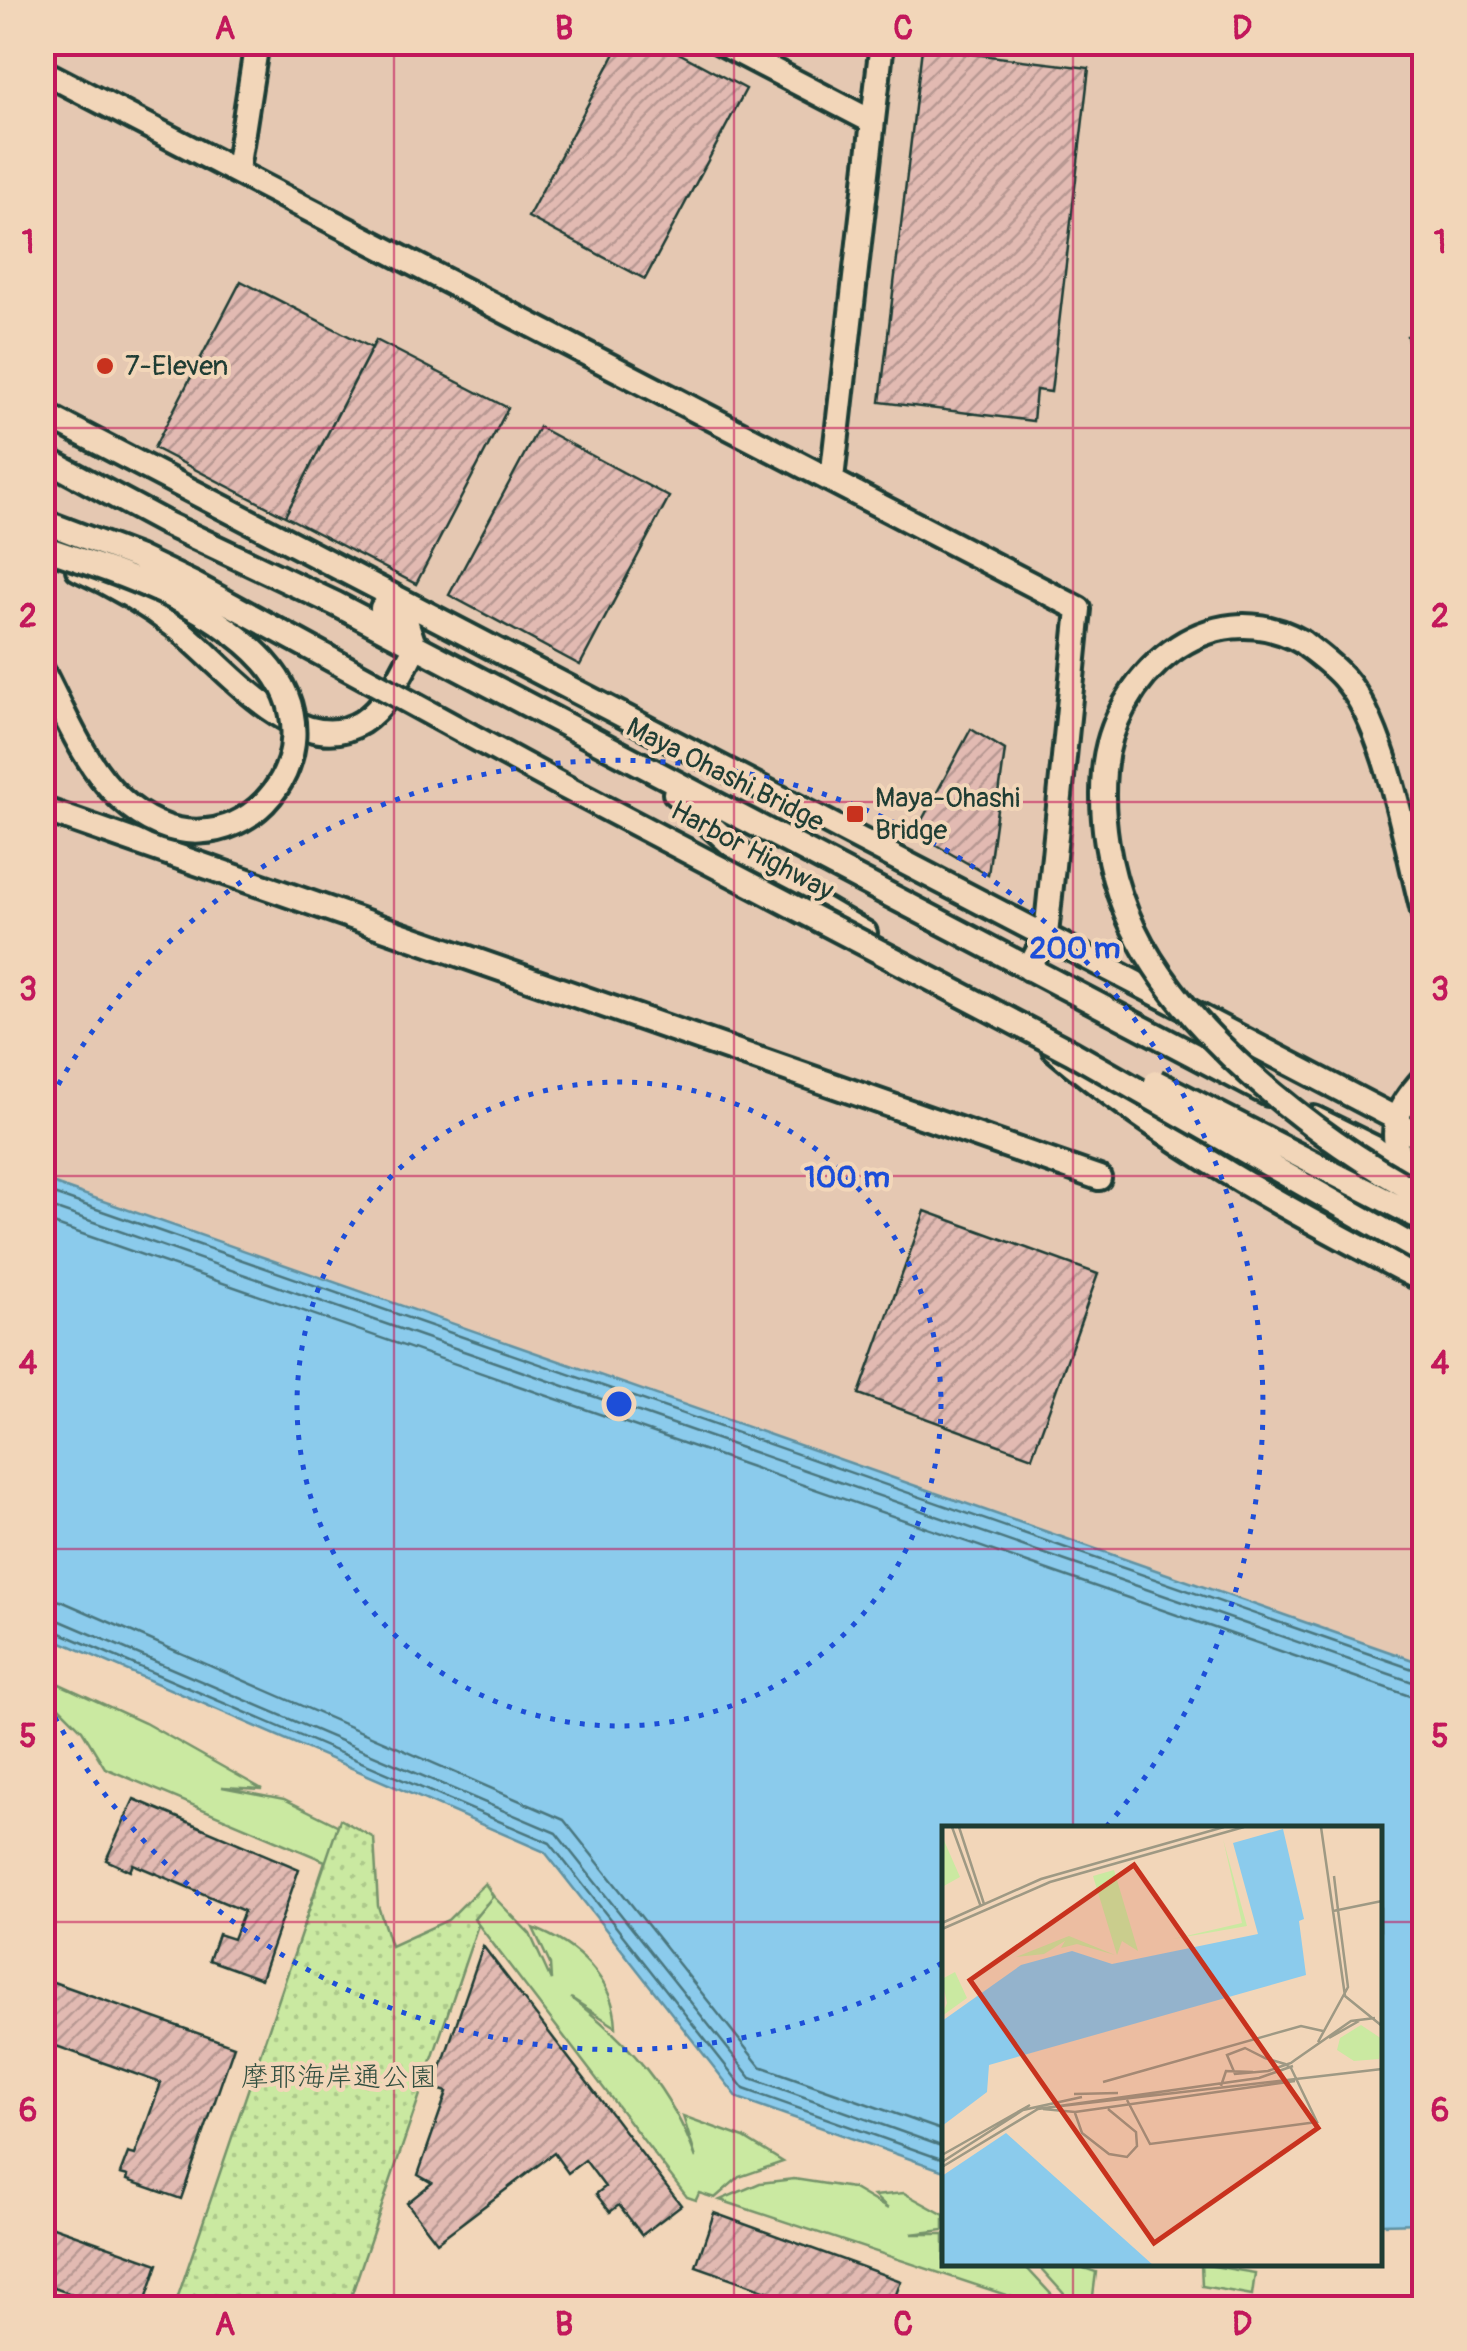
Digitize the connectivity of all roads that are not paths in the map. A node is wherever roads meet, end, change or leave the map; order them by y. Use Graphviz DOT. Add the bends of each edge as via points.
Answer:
graph roads {
  1 [pos="257,42"];
  2 [pos="719,42"];
  3 [pos="882,42"];
  4 [pos="42,71"];
  5 [pos="871,121"];
  6 [pos="237,170"];
  7 [pos="42,413"];
  8 [pos="42,457"];
  9 [pos="158,474"];
  10 [pos="832,480"];
  11 [pos="42,508"];
  12 [pos="42,521"];
  13 [pos="42,547"];
  14 [pos="42,555"];
  15 [pos="416,648"];
  16 [pos="42,670"];
  17 [pos="650,770"];
  18 [pos="42,810"];
  19 [pos="1424,915"];
  20 [pos="1046,935"];
  21 [pos="1030,969"];
  22 [pos="1424,1078"];
  23 [pos="1396,1118"];
  24 [pos="1424,1142"];
  25 [pos="1402,1168"];
  26 [pos="1099,1178"];
  27 [pos="1424,1188"];
  28 [pos="1424,1196"];
  29 [pos="1424,1220"];
  30 [pos="1424,1253"];
  31 [pos="1424,1281"];
  1 -- 6 [label="street"];
  2 -- 5 [label="street"];
  3 -- 5 [label="street"];
  4 -- 6 [label="street"];
  5 -- 10 [label="street"];
  6 -- 10 [label="street"];
  7 -- 9 [label="street, Maya Ohashi Bridge"];
  8 -- 15 [label="street, Maya Ohashi Bridge"];
  9 -- 15 [label="street" via="230,528 406,620"];
  9 -- 20 [label="street, Maya Ohashi Bridge"];
  10 -- 20 [label="street" via="1079,609"];
  11 -- 29 [label="street, Harbor Highway, bridge" via="206,576 592,787"];
  12 -- 30 [label="street, Harbor Highway, bridge" via="208,592 1087,1061"];
  13 -- 16 [label="street, bridge" via="160,594 252,650 275,674 288,702 288,763 264,804 238,824 205,833 168,829 136,812 97,772"];
  14 -- 15 [label="street" via="132,596 285,719 329,732 375,712"];
  15 -- 17 [label="street, Maya Ohashi Bridge"];
  17 -- 21 [label="street, Maya Ohashi Bridge"];
  17 -- 31 [label="street" via="761,872 1023,1026 1127,1109 1224,1171"];
  18 -- 26 [label="street"];
  19 -- 28 [label="street, bridge" via="1369,722 1346,680 1302,642 1271,630 1222,628 1181,643 1143,675 1118,717 1104,768 1104,828 1112,868 1146,954 1213,1036 1309,1120"];
  20 -- 21 [label="street"];
  20 -- 23 [label="street, Maya Ohashi Bridge"];
  21 -- 25 [label="street, Maya Ohashi Bridge" via="1374,1147"];
  22 -- 23 [label="street"];
  23 -- 24 [label="street, Maya Ohashi Bridge"];
  23 -- 25 [label="street" via="1392,1138"];
  25 -- 27 [label="street, Maya Ohashi Bridge"];
}
